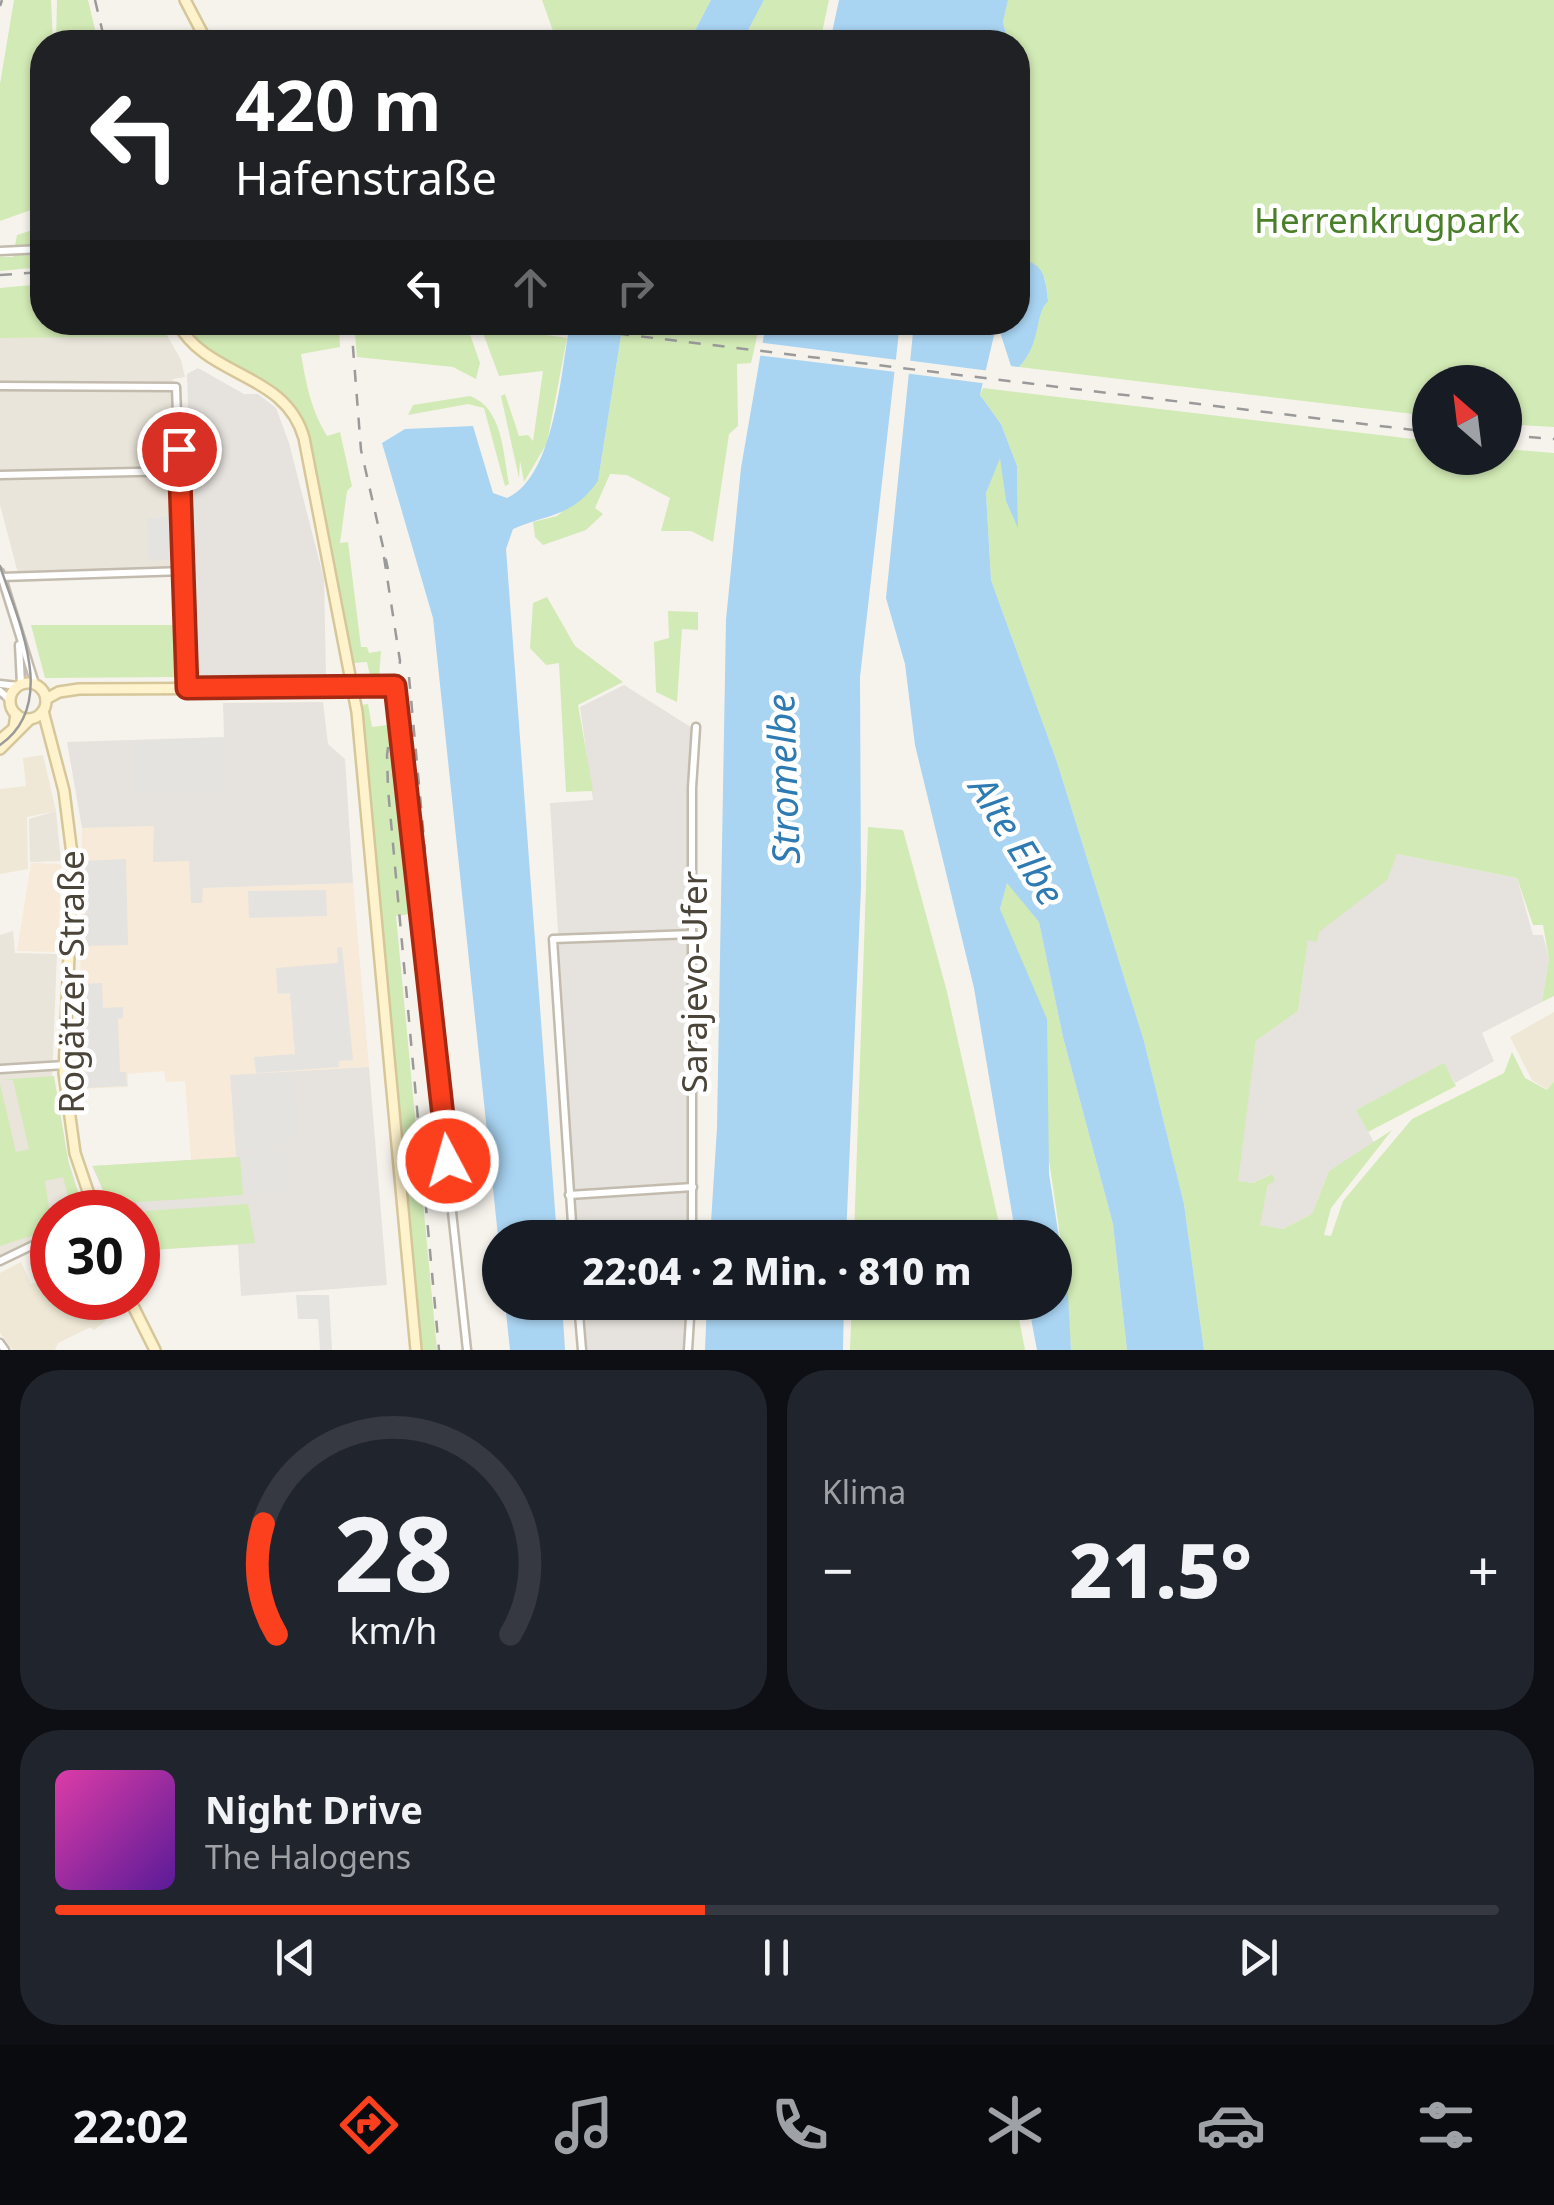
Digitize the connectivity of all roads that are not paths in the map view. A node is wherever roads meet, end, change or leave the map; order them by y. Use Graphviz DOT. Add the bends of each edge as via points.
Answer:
graph roads {
  1 [pos="185,0"];
  2 [pos="201,30"];
  3 [pos="30,250"];
  4 [pos="0,251"];
  5 [pos="187,335"];
  6 [pos="0,386"];
  7 [pos="180,471"];
  8 [pos="0,475"];
  9 [pos="184,571"];
  10 [pos="1,574"];
  11 [pos="17,629"];
  12 [pos="20,685"];
  13 [pos="38,686"];
  14 [pos="0,687"];
  15 [pos="187,688"];
  16 [pos="352,688"];
  17 [pos="79,689"];
  18 [pos="46,699"];
  19 [pos="10,700"];
  20 [pos="43,711"];
  21 [pos="16,714"];
  22 [pos="31,718"];
  23 [pos="696,726"];
  24 [pos="0,740"];
  25 [pos="0,748"];
  26 [pos="55,750"];
  27 [pos="693,934"];
  28 [pos="64,1065"];
  29 [pos="0,1069"];
  30 [pos="692,1188"];
  31 [pos="90,1190"];
  32 [pos="570,1195"];
  33 [pos="572,1220"];
  34 [pos="692,1220"];
  35 [pos="30,1247"];
  36 [pos="0,1261"];
  37 [pos="140,1320"];
  38 [pos="580,1320"];
  39 [pos="690,1320"];
  40 [pos="0,1344"];
  41 [pos="5,1350"];
  42 [pos="155,1350"];
  43 [pos="416,1350"];
  44 [pos="467,1350"];
  45 [pos="582,1350"];
  46 [pos="688,1350"];
  1 -- 2 [label="street"];
  3 -- 4 [label="street"];
  5 -- 16 [label="street" via="202,354 273,390 297,418"];
  6 -- 7 [label="street" via="172,383"];
  7 -- 8 [label="street"];
  7 -- 9 [label="street"];
  9 -- 10 [label="street"];
  9 -- 15 [label="street"];
  10 -- 11 [label="street"];
  11 -- 12 [label="street"];
  11 -- 13 [label="street"];
  12 -- 13 [label="street"];
  12 -- 14 [label="street"];
  12 -- 19 [label="street"];
  13 -- 17 [label="street"];
  13 -- 18 [label="street"];
  14 -- 19 [label="street"];
  15 -- 16 [label="street"];
  15 -- 17 [label="street"];
  16 -- 43 [label="street"];
  16 -- 44 [label="street" via="395,686"];
  17 -- 18 [label="street"];
  18 -- 20 [label="street"];
  19 -- 21 [label="street"];
  20 -- 22 [label="street"];
  20 -- 26 [label="street, Rogätzer Straße"];
  21 -- 22 [label="street"];
  21 -- 24 [label="street" via="14,728"];
  22 -- 25 [label="street"];
  22 -- 26 [label="street, Rogätzer Straße"];
  23 -- 27 [label="street, Sarajevo-Ufer"];
  26 -- 28 [label="street, Rogätzer Straße" via="73,862"];
  27 -- 30 [label="street, Sarajevo-Ufer"];
  27 -- 32 [label="street" via="553,939"];
  28 -- 29 [label="street"];
  28 -- 31 [label="street, Rogätzer Straße" via="76,1153"];
  30 -- 32 [label="street"];
  30 -- 34 [label="street, Sarajevo-Ufer"];
  32 -- 33 [label="street"];
  35 -- 36 [label="street"];
  37 -- 42 [label="street"];
  38 -- 45 [label="street"];
  39 -- 46 [label="street"];
  40 -- 41 [label="street"];
}
